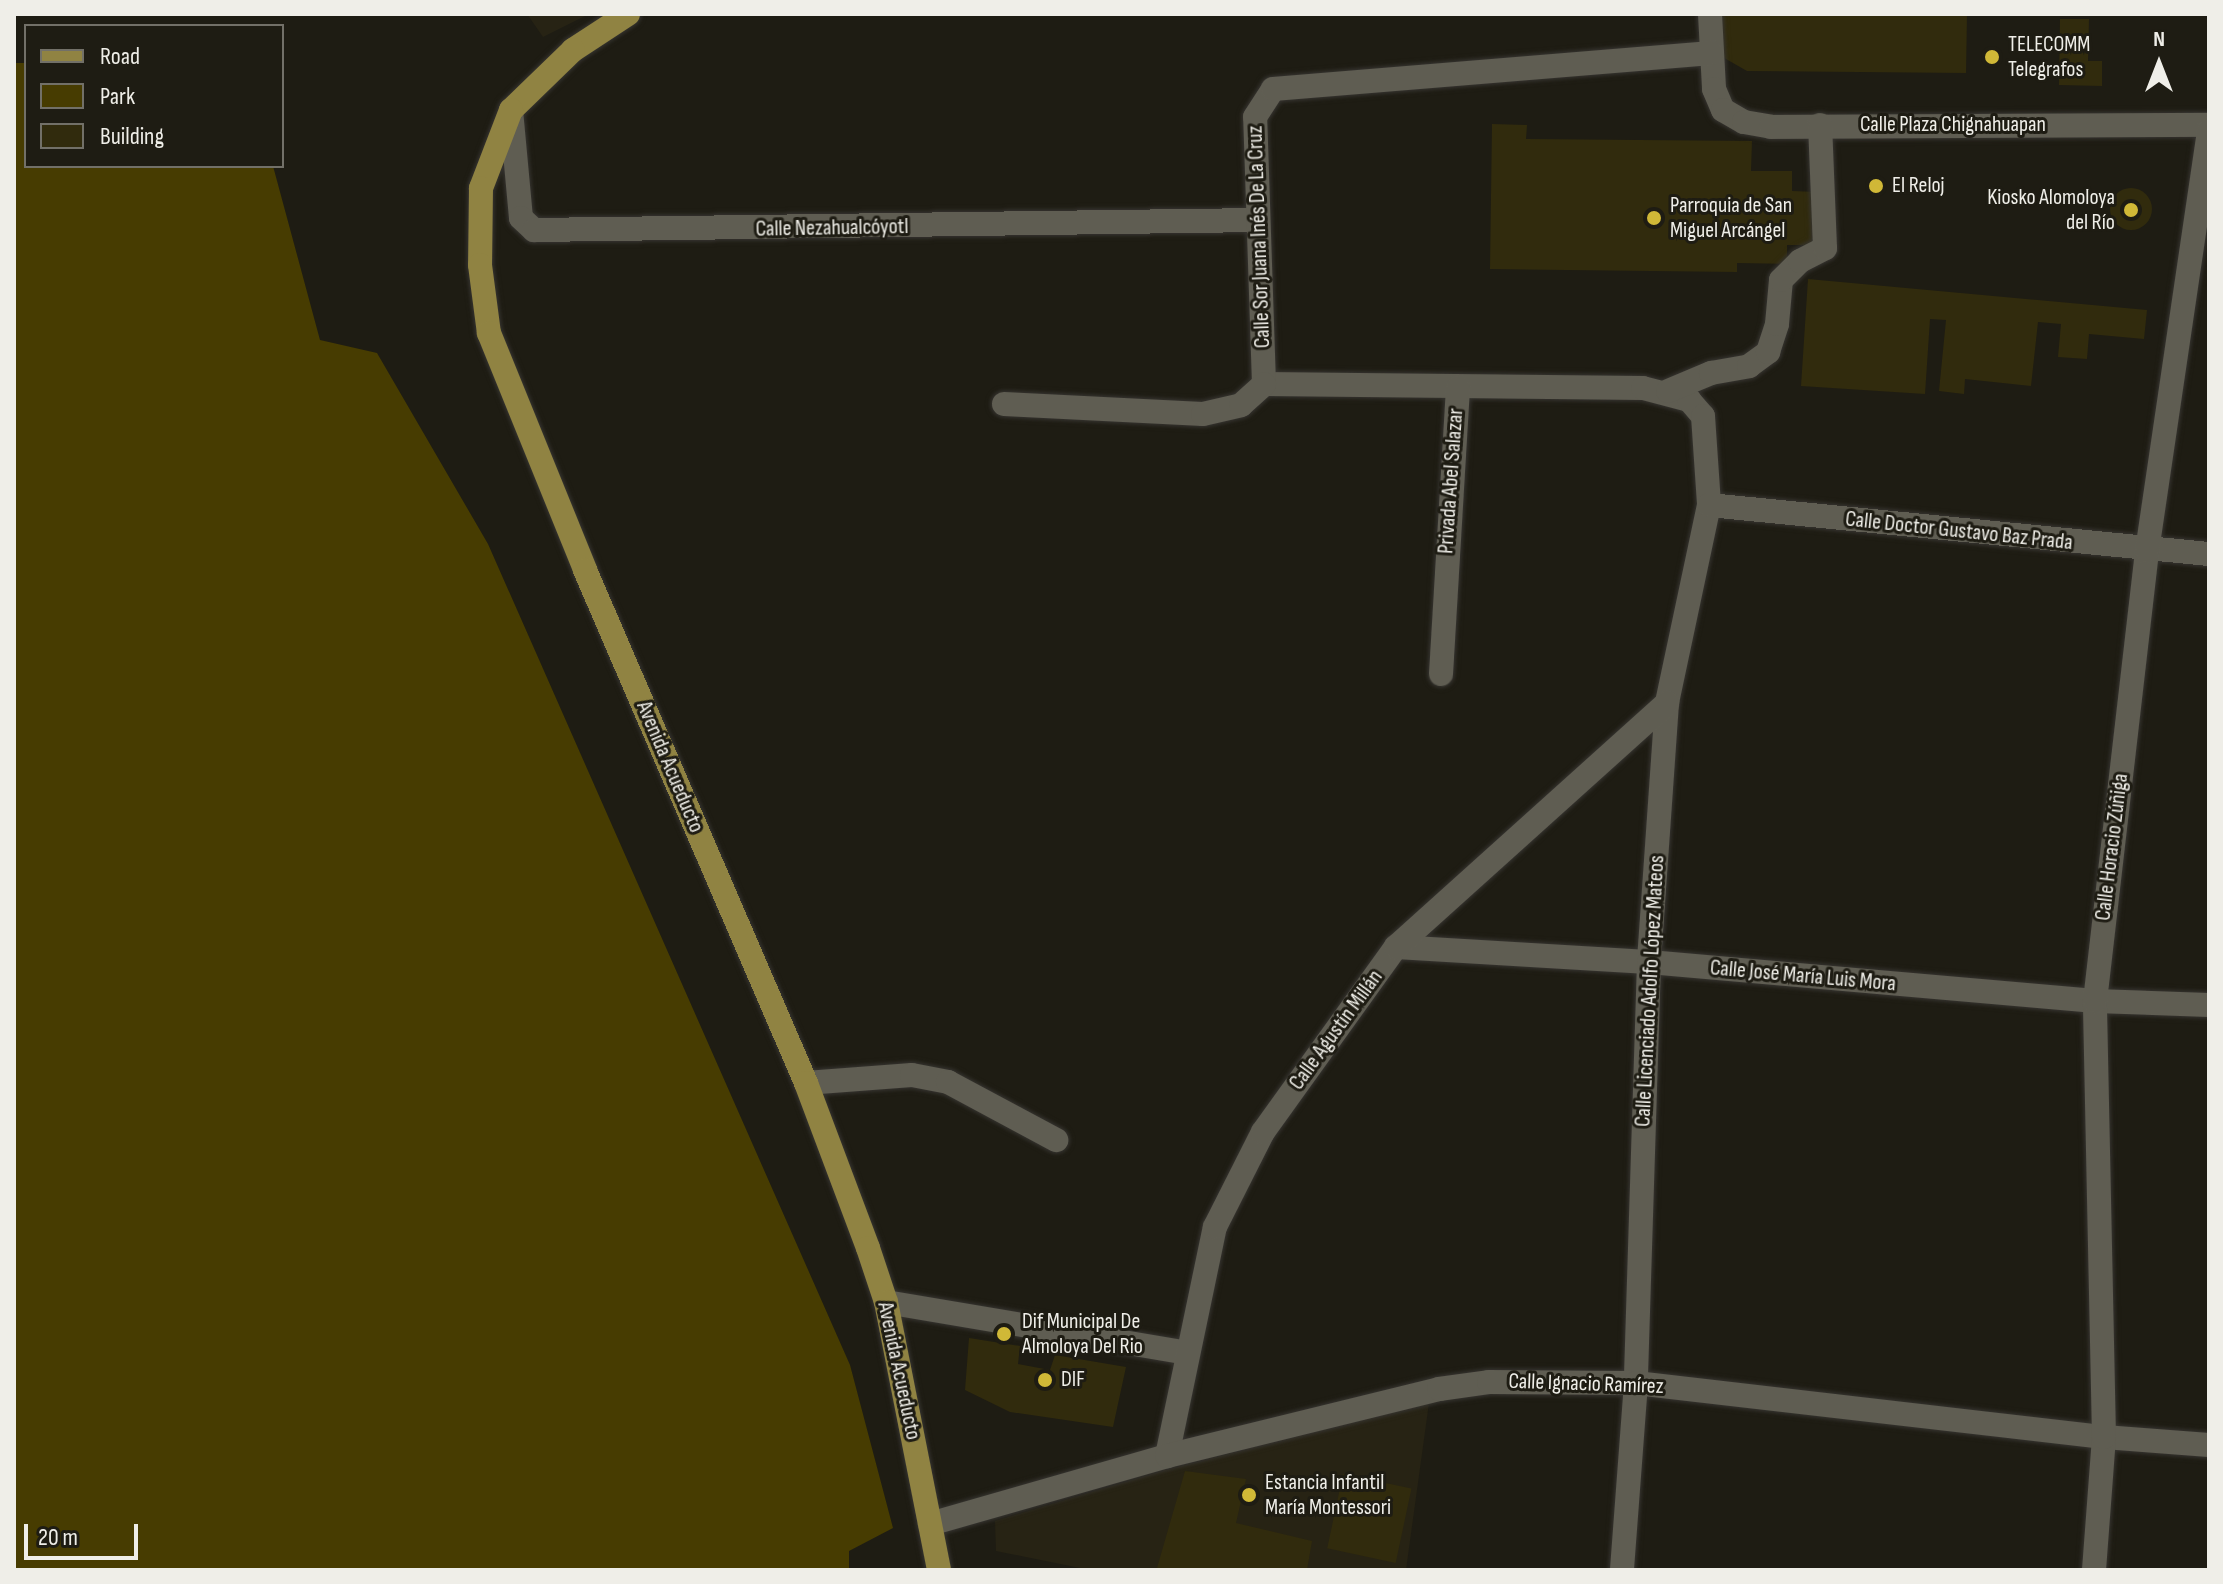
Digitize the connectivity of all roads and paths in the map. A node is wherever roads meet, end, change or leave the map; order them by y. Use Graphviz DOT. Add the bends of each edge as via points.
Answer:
graph roads {
  1 [pos="628,14"];
  2 [pos="1710,14"];
  3 [pos="1712,53"];
  4 [pos="511,110"];
  5 [pos="1820,125"];
  6 [pos="2209,128"];
  7 [pos="1257,220"];
  8 [pos="1264,384"];
  9 [pos="1458,388"];
  10 [pos="1668,391"];
  11 [pos="1004,404"];
  12 [pos="1709,505"];
  13 [pos="2147,551"];
  14 [pos="2209,554"];
  15 [pos="1441,674"];
  16 [pos="1667,703"];
  17 [pos="1396,947"];
  18 [pos="1649,962"];
  19 [pos="2095,1001"];
  20 [pos="2209,1005"];
  21 [pos="806,1083"];
  22 [pos="1056,1140"];
  23 [pos="886,1302"];
  24 [pos="1186,1353"];
  25 [pos="1636,1383"];
  26 [pos="2104,1437"];
  27 [pos="2209,1445"];
  28 [pos="1167,1456"];
  29 [pos="930,1524"];
  30 [pos="939,1570"];
  31 [pos="1622,1570"];
  32 [pos="2094,1570"];
  1 -- 4 [label="main road, Avenida Acueducto" via="573,50"];
  2 -- 3 [label="street"];
  3 -- 5 [label="street, Calle Plaza Chignahuapan" via="1714,89 1723,110 1744,122"];
  3 -- 7 [label="street, Calle Sor Juana Inés De La Cruz" via="1273,89 1255,117"];
  4 -- 7 [label="street, Calle Nezahualcóyotl" via="521,218 534,230"];
  4 -- 21 [label="main road, Avenida Acueducto" via="481,188 480,265 489,333"];
  5 -- 6 [label="street, Calle Plaza Chignahuapan"];
  5 -- 10 [label="street" via="1825,248 1800,261 1781,280 1768,352 1749,366 1711,373"];
  6 -- 13 [label="street, Calle Horacio Zúñiga"];
  7 -- 8 [label="street, Calle Sor Juana Inés De La Cruz"];
  8 -- 9 [label="street"];
  8 -- 11 [label="street" via="1241,405 1203,414"];
  9 -- 10 [label="street"];
  9 -- 15 [label="street, Privada Abel Salazar"];
  10 -- 12 [label="street, Calle Licenciado Adolfo López Mateos" via="1689,400 1703,416"];
  12 -- 13 [label="street, Calle Doctor Gustavo Baz Prada"];
  12 -- 16 [label="street, Calle Licenciado Adolfo López Mateos"];
  13 -- 14 [label="street, Calle Doctor Gustavo Baz Prada"];
  13 -- 19 [label="street, Calle Horacio Zúñiga"];
  16 -- 17 [label="street, Calle Agustín Millán"];
  16 -- 18 [label="street, Calle Licenciado Adolfo López Mateos"];
  17 -- 18 [label="street, Calle José María Luis Mora"];
  17 -- 24 [label="street, Calle Agustín Millán" via="1263,1132 1237,1177 1215,1227"];
  18 -- 19 [label="street, Calle José María Luis Mora"];
  18 -- 25 [label="street, Calle Licenciado Adolfo López Mateos"];
  19 -- 20 [label="street, Calle José María Luis Mora"];
  19 -- 26 [label="street, Calle Horacio Zúñiga"];
  21 -- 22 [label="street" via="912,1075 948,1082"];
  21 -- 23 [label="main road, Avenida Acueducto"];
  23 -- 24 [label="street"];
  23 -- 29 [label="main road, Avenida Acueducto"];
  24 -- 28 [label="street, Calle Agustín Millán"];
  25 -- 26 [label="street, Calle Ignacio Ramírez"];
  25 -- 28 [label="street, Calle Ignacio Ramírez" via="1542,1379 1439,1389"];
  25 -- 31 [label="street, Calle Licenciado Adolfo López Mateos"];
  26 -- 27 [label="street, Calle Ignacio Ramírez"];
  26 -- 32 [label="street, Calle Horacio Zúñiga"];
  28 -- 29 [label="street, Calle Ignacio Ramírez"];
  29 -- 30 [label="main road, Avenida Acueducto"];
}
